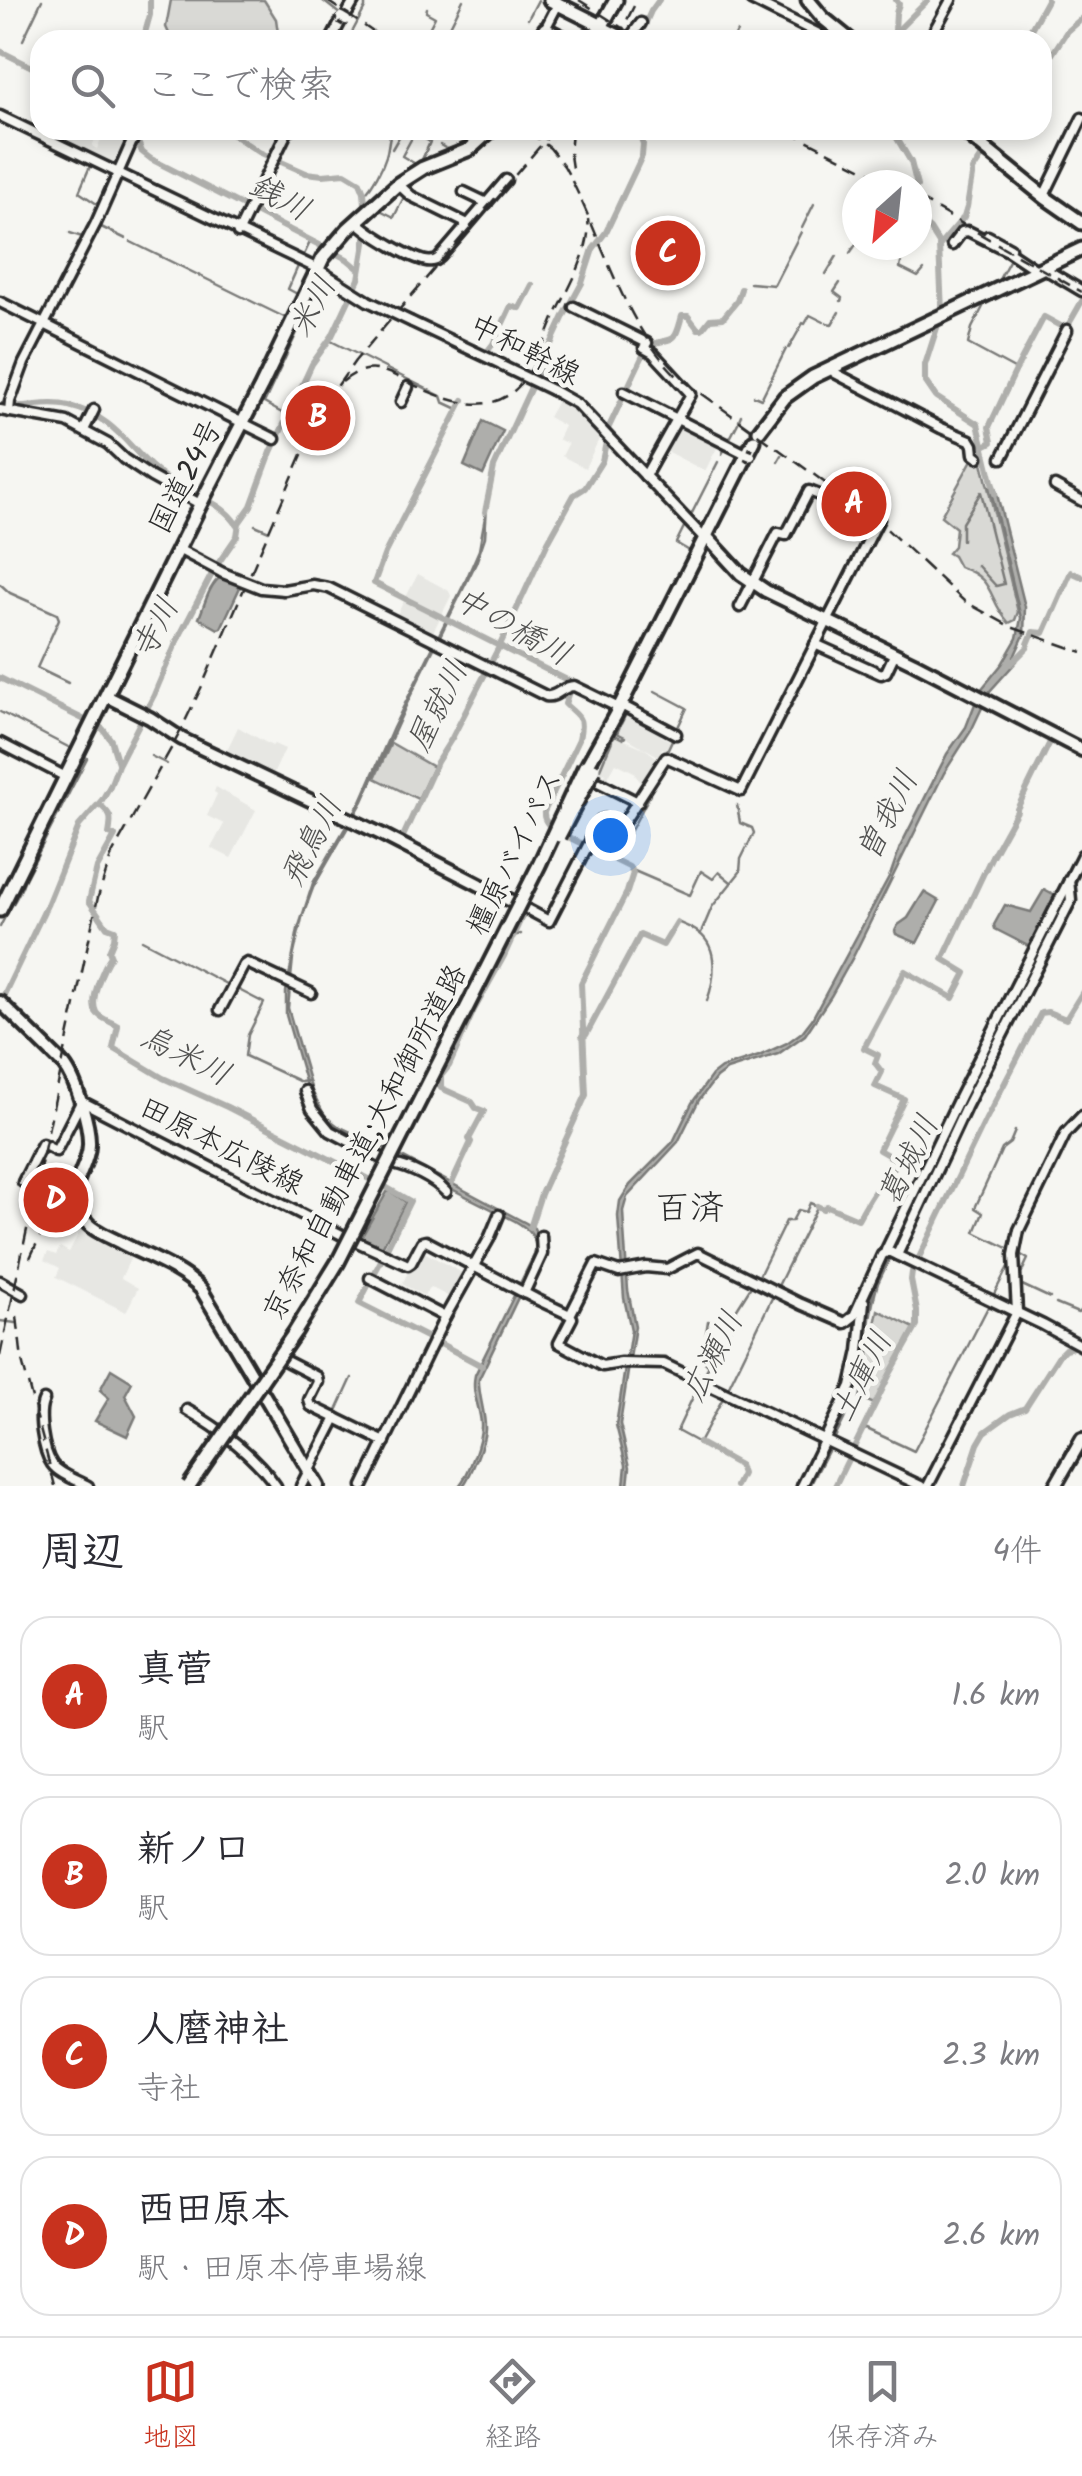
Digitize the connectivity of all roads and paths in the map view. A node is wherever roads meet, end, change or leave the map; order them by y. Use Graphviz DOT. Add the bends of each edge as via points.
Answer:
graph roads {
  1 [pos="354,0"];
  2 [pos="616,0"];
  3 [pos="751,0"];
  4 [pos="808,0"];
  5 [pos="951,0"];
  6 [pos="554,2"];
  7 [pos="641,23"];
  8 [pos="602,26"];
  9 [pos="337,30"];
  10 [pos="544,30"];
  11 [pos="600,30"];
  12 [pos="610,30"];
  13 [pos="637,30"];
  14 [pos="812,30"];
  15 [pos="838,30"];
  16 [pos="934,30"];
  17 [pos="0,118"];
  18 [pos="1082,118"];
  19 [pos="30,132"];
  20 [pos="47,140"];
  21 [pos="132,140"];
  22 [pos="282,140"];
  23 [pos="480,140"];
  24 [pos="975,140"];
  25 [pos="117,173"];
  26 [pos="506,180"];
  27 [pos="398,184"];
  28 [pos="464,192"];
  29 [pos="1044,196"];
  30 [pos="487,203"];
  31 [pos="363,222"];
  32 [pos="1082,223"];
  33 [pos="468,224"];
  34 [pos="238,231"];
  35 [pos="988,236"];
  36 [pos="952,245"];
  37 [pos="1082,253"];
  38 [pos="316,269"];
  39 [pos="1043,270"];
  40 [pos="1082,293"];
  41 [pos="0,302"];
  42 [pos="574,307"];
  43 [pos="44,324"];
  44 [pos="1066,330"];
  45 [pos="476,353"];
  46 [pos="835,373"];
  47 [pos="408,386"];
  48 [pos="624,392"];
  49 [pos="401,402"];
  50 [pos="7,409"];
  51 [pos="585,412"];
  52 [pos="92,414"];
  53 [pos="678,419"];
  54 [pos="242,423"];
  55 [pos="84,430"];
  56 [pos="275,440"];
  57 [pos="748,455"];
  58 [pos="978,457"];
  59 [pos="1002,458"];
  60 [pos="646,475"];
  61 [pos="1055,486"];
  62 [pos="202,501"];
  63 [pos="1082,501"];
  64 [pos="706,538"];
  65 [pos="178,549"];
  66 [pos="752,584"];
  67 [pos="740,606"];
  68 [pos="826,623"];
  69 [pos="816,644"];
  70 [pos="894,655"];
  71 [pos="971,694"];
  72 [pos="106,696"];
  73 [pos="621,707"];
  74 [pos="676,734"];
  75 [pos="0,743"];
  76 [pos="1082,751"];
  77 [pos="588,772"];
  78 [pos="66,777"];
  79 [pos="638,802"];
  80 [pos="557,831"];
  81 [pos="1082,855"];
  82 [pos="534,874"];
  83 [pos="1070,880"];
  84 [pos="521,901"];
  85 [pos="1,906"];
  86 [pos="311,992"];
  87 [pos="2,1004"];
  88 [pos="220,1010"];
  89 [pos="305,1091"];
  90 [pos="80,1102"];
  91 [pos="1082,1116"];
  92 [pos="392,1159"];
  93 [pos="75,1190"];
  94 [pos="446,1192"];
  95 [pos="499,1215"];
  96 [pos="541,1236"];
  97 [pos="351,1239"];
  98 [pos="891,1250"];
  99 [pos="472,1266"];
  100 [pos="370,1278"];
  101 [pos="0,1281"];
  102 [pos="870,1284"];
  103 [pos="521,1291"];
  104 [pos="22,1294"];
  105 [pos="1017,1312"];
  106 [pos="570,1315"];
  107 [pos="445,1318"];
  108 [pos="1079,1345"];
  109 [pos="279,1359"];
  110 [pos="259,1386"];
  111 [pos="44,1400"];
  112 [pos="188,1410"];
  113 [pos="335,1417"];
  114 [pos="225,1437"];
  115 [pos="826,1439"];
  116 [pos="1082,1439"];
  117 [pos="385,1442"];
  118 [pos="308,1469"];
  119 [pos="88,1486"];
  120 [pos="191,1486"];
  121 [pos="276,1486"];
  122 [pos="301,1486"];
  123 [pos="318,1486"];
  124 [pos="364,1486"];
  125 [pos="802,1486"];
  126 [pos="925,1486"];
  127 [pos="1055,1486"];
  1 -- 9 [label="street"];
  2 -- 8 [label="highway"];
  3 -- 14 [label="street"];
  4 -- 15 [label="highway"];
  5 -- 16 [label="street"];
  6 -- 8 [label="highway"];
  6 -- 10 [label="street"];
  7 -- 13 [label="street"];
  8 -- 11 [label="highway"];
  8 -- 12 [label="street"];
  17 -- 19 [label="street, 中和幹線"];
  18 -- 29 [label="street"];
  20 -- 25 [label="street, 中和幹線"];
  21 -- 25 [label="street"];
  22 -- 34 [label="street"];
  23 -- 27 [label="highway, 国道24号"];
  24 -- 29 [label="highway"];
  25 -- 34 [label="street, 中和幹線"];
  25 -- 43 [label="street"];
  26 -- 30 [label="street"];
  27 -- 31 [label="highway, 国道24号"];
  27 -- 33 [label="street"];
  28 -- 30 [label="street"];
  29 -- 32 [label="highway"];
  30 -- 33 [label="street"];
  31 -- 33 [label="street" via="430,262"];
  31 -- 38 [label="highway, 国道24号"];
  34 -- 38 [label="street, 中和幹線"];
  35 -- 39 [label="street"];
  36 -- 39 [label="street" via="968,231"];
  37 -- 39 [label="highway"];
  38 -- 45 [label="street, 中和幹線, bridge" via="368,302"];
  38 -- 54 [label="highway, 国道24号"];
  39 -- 40 [label="street"];
  39 -- 64 [label="highway" via="804,382 778,404"];
  41 -- 43 [label="street"];
  42 -- 53 [label="street" via="645,347 690,392"];
  43 -- 50 [label="street"];
  43 -- 54 [label="street"];
  44 -- 59 [label="street"];
  45 -- 51 [label="street, 中和幹線, bridge"];
  45 -- 51 [label="street, bridge" via="575,398"];
  46 -- 58 [label="street" via="970,440"];
  47 -- 49 [label="street"];
  48 -- 53 [label="street"];
  50 -- 55 [label="street"];
  51 -- 60 [label="street, 中和幹線"];
  52 -- 55 [label="street"];
  53 -- 57 [label="street"];
  53 -- 60 [label="street"];
  54 -- 56 [label="street"];
  54 -- 62 [label="highway, 国道24号"];
  55 -- 62 [label="street" via="151,477"];
  60 -- 64 [label="street, 中和幹線"];
  61 -- 63 [label="street"];
  62 -- 65 [label="highway, 国道24号"];
  64 -- 66 [label="main road, 中和幹線"];
  64 -- 73 [label="highway"];
  65 -- 72 [label="highway, 国道24号"];
  65 -- 73 [label="street, bridge" via="261,588 329,588 548,696 570,686"];
  66 -- 67 [label="street"];
  66 -- 68 [label="main road, 中和幹線"];
  66 -- 68 [label="street" via="809,490 878,521"];
  68 -- 69 [label="street"];
  68 -- 70 [label="main road, 中和幹線"];
  68 -- 71 [label="main road, 中和幹線"];
  69 -- 70 [label="street" via="881,674"];
  69 -- 79 [label="street" via="741,791 668,757"];
  70 -- 71 [label="main road, 中和幹線"];
  71 -- 76 [label="main road, 中和幹線"];
  72 -- 78 [label="highway, 国道24号"];
  72 -- 84 [label="main road"];
  73 -- 74 [label="street"];
  73 -- 77 [label="highway"];
  75 -- 78 [label="street"];
  77 -- 79 [label="street"];
  77 -- 80 [label="highway, 橿原バイパス"];
  77 -- 82 [label="highway, bridge"];
  78 -- 85 [label="highway, 国道24号"];
  79 -- 84 [label="street" via="622,826 601,820 549,921"];
  80 -- 82 [label="highway, 橿原バイパス"];
  80 -- 84 [label="highway, 橿原バイパス"];
  81 -- 83 [label="street"];
  82 -- 84 [label="highway, 橿原バイパス"];
  82 -- 120 [label="highway, 京奈和自動車道;大和御所道路, bridge" via="340,1263"];
  83 -- 98 [label="street"];
  83 -- 98 [label="street" via="1072,897"];
  84 -- 92 [label="highway, 橿原バイパス"];
  86 -- 88 [label="street" via="246,964"];
  87 -- 90 [label="main road" via="62,1064"];
  89 -- 92 [label="street" via="330,1131"];
  90 -- 93 [label="main road" via="89,1150"];
  90 -- 93 [label="street" via="56,1151 42,1144 23,1182 49,1195 57,1186"];
  90 -- 97 [label="street, 田原本広陵線"];
  91 -- 105 [label="street" via="1068,1130 1019,1230"];
  92 -- 94 [label="street"];
  92 -- 97 [label="highway, 橿原バイパス"];
  92 -- 97 [label="highway, 橿原バイパス"];
  93 -- 110 [label="main road" via="90,1226 201,1289"];
  95 -- 99 [label="street"];
  96 -- 103 [label="street" via="542,1254"];
  97 -- 99 [label="street, 田原本広陵線" via="408,1266 424,1241"];
  97 -- 109 [label="highway, 橿原バイパス"];
  97 -- 109 [label="highway, 橿原バイパス" via="322,1298"];
  98 -- 102 [label="street"];
  98 -- 105 [label="street"];
  99 -- 103 [label="street, 田原本広陵線"];
  99 -- 107 [label="street"];
  100 -- 107 [label="street"];
  101 -- 104 [label="street"];
  102 -- 106 [label="street" via="845,1323 698,1253 671,1268 623,1272 596,1264"];
  102 -- 115 [label="street" via="851,1386"];
  103 -- 106 [label="street, 田原本広陵線"];
  105 -- 108 [label="street"];
  105 -- 126 [label="street"];
  106 -- 115 [label="street" via="560,1343 602,1366 664,1364"];
  107 -- 117 [label="street"];
  109 -- 110 [label="highway, 橿原バイパス"];
  109 -- 113 [label="street" via="316,1376 310,1404"];
  110 -- 114 [label="highway, 橿原バイパス"];
  110 -- 118 [label="main road"];
  111 -- 119 [label="street" via="39,1414 51,1462"];
  112 -- 114 [label="street"];
  113 -- 117 [label="street"];
  113 -- 118 [label="street"];
  114 -- 120 [label="highway, 橿原バイパス"];
  114 -- 121 [label="street"];
  115 -- 125 [label="street"];
  115 -- 126 [label="street"];
  116 -- 127 [label="main road"];
  117 -- 124 [label="street"];
  118 -- 122 [label="street"];
  118 -- 123 [label="main road"];
}
